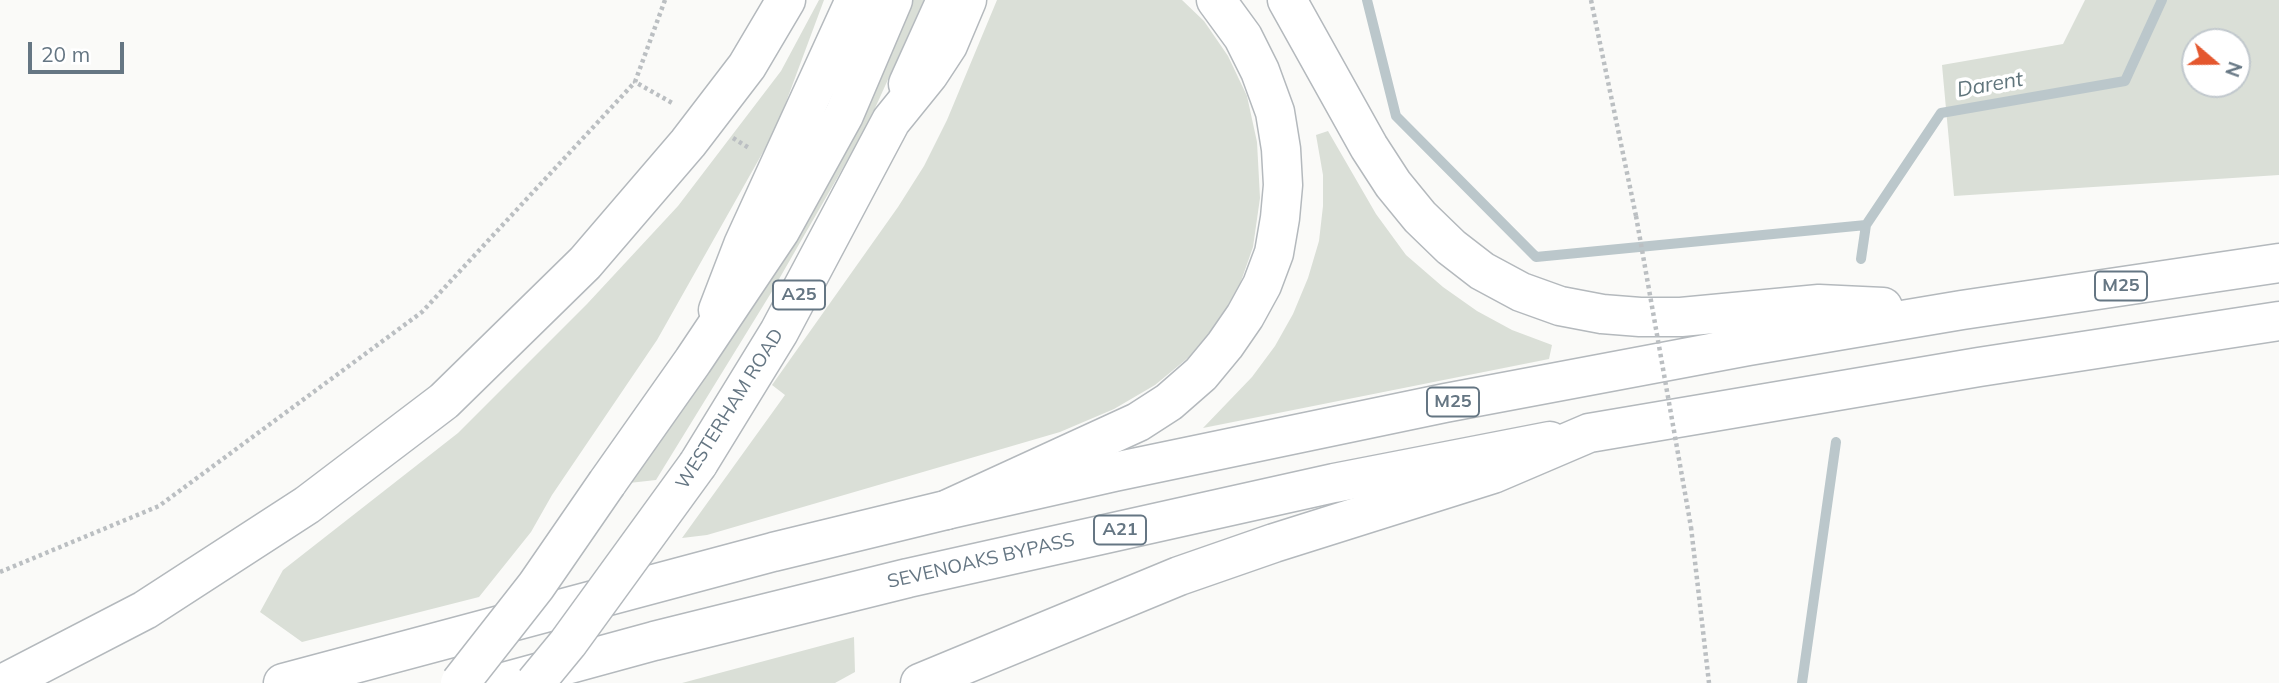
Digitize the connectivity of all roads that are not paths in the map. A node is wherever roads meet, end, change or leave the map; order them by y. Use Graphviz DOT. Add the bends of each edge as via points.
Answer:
graph roads {
  1 [pos="786,0"];
  2 [pos="855,0"];
  3 [pos="893,0"];
  4 [pos="946,0"];
  5 [pos="967,0"];
  6 [pos="1216,0"];
  7 [pos="1287,0"];
  8 [pos="891,121"];
  9 [pos="2279,263"];
  10 [pos="1962,310"];
  11 [pos="2279,321"];
  12 [pos="704,344"];
  13 [pos="1589,433"];
  14 [pos="946,510"];
  15 [pos="4,683"];
  16 [pos="283,683"];
  17 [pos="460,683"];
  18 [pos="500,683"];
  19 [pos="535,683"];
  20 [pos="920,683"];
  1 -- 15 [label="main road" via="747,66 688,143 585,263 444,401 307,505 145,610"];
  2 -- 12 [label="main road" via="743,245"];
  3 -- 12 [label="main road" via="816,168"];
  4 -- 8 [label="main road, WESTERHAM ROAD / A25"];
  5 -- 8 [label="main road" via="948,45"];
  6 -- 14 [label="main road" via="1260,71 1275,112 1281,149 1280,218 1262,285 1225,345 1169,402 1128,427"];
  7 -- 10 [label="main road, M25" via="1399,192 1451,247 1521,292 1560,306 1640,317 1819,304"];
  8 -- 19 [label="main road, WESTERHAM ROAD / A25, bridge" via="779,332 698,464"];
  9 -- 10 [label="main road, M25"];
  10 -- 14 [label="main road, M25" via="1458,401"];
  11 -- 13 [label="main road"];
  12 -- 17 [label="main road, bridge" via="536,586"];
  13 -- 18 [label="main road, SEVENOAKS BYPASS / A21" via="1077,539 846,593"];
  13 -- 20 [label="main road" via="1430,496 1179,576"];
  14 -- 16 [label="main road"];
}
